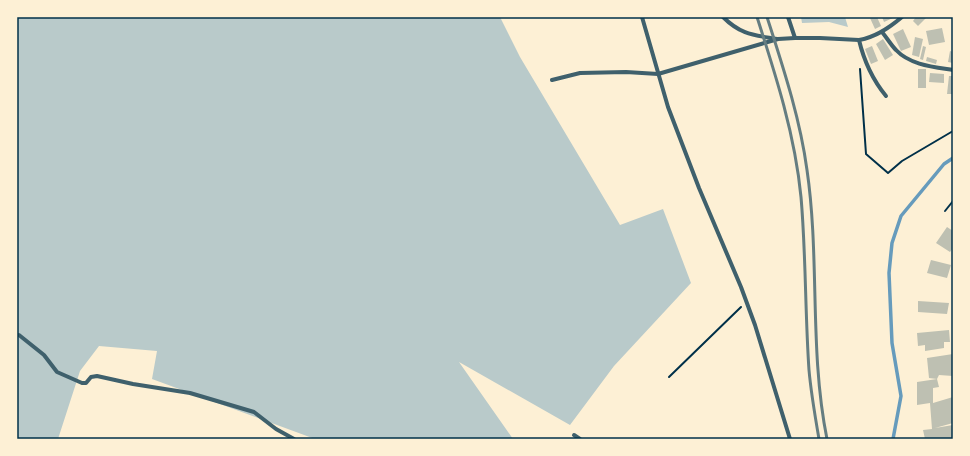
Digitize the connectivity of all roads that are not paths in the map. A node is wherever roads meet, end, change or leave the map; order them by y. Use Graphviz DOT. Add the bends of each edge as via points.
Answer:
graph roads {
  1 [pos="642,17"];
  2 [pos="723,17"];
  3 [pos="788,17"];
  4 [pos="902,17"];
  5 [pos="882,32"];
  6 [pos="795,38"];
  7 [pos="778,39"];
  8 [pos="859,40"];
  9 [pos="953,70"];
  10 [pos="658,74"];
  11 [pos="552,80"];
  12 [pos="886,96"];
  13 [pos="19,335"];
  14 [pos="574,435"];
  15 [pos="294,439"];
  16 [pos="580,439"];
  17 [pos="790,439"];
  1 -- 10 [label="street"];
  2 -- 7 [label="street" via="732,26 748,34"];
  3 -- 6 [label="street"];
  4 -- 5 [label="street"];
  5 -- 8 [label="street"];
  5 -- 9 [label="street" via="897,51 907,58"];
  6 -- 7 [label="street"];
  6 -- 8 [label="street"];
  7 -- 10 [label="street"];
  8 -- 12 [label="street" via="868,68"];
  10 -- 11 [label="street" via="580,74"];
  10 -- 17 [label="street" via="682,144 746,302"];
  13 -- 15 [label="street" via="44,355 57,372 82,383 96,376 190,393 254,412"];
  14 -- 16 [label="street"];
}
